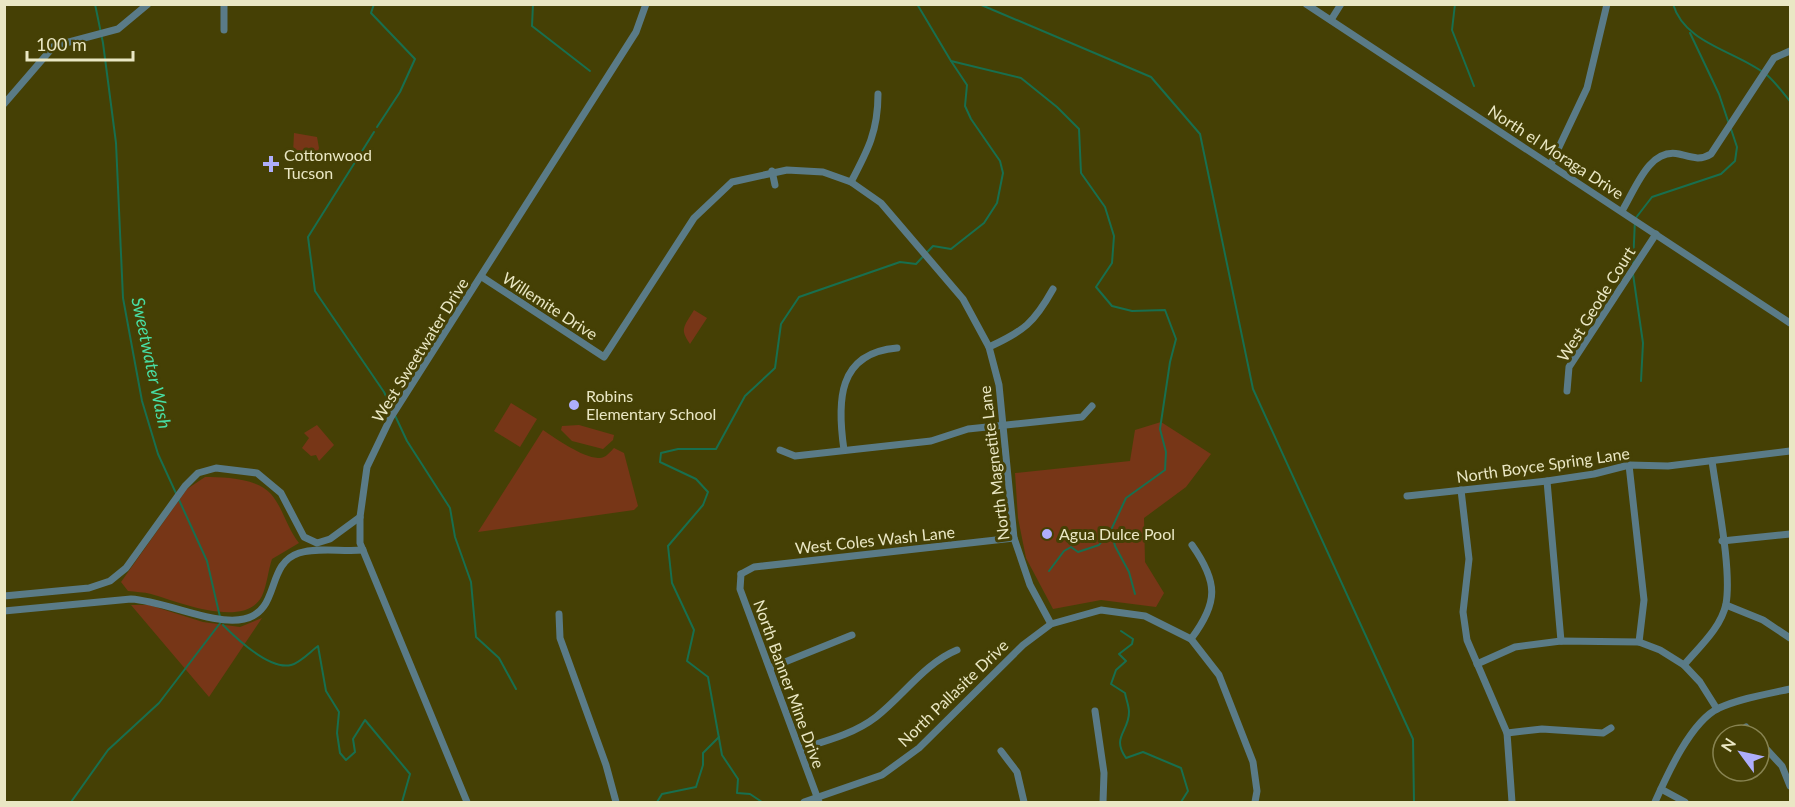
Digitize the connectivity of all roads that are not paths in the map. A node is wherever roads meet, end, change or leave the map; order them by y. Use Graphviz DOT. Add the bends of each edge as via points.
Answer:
graph roads {
  1 [pos="148,4"];
  2 [pos="224,4"];
  3 [pos="646,4"];
  4 [pos="1306,4"];
  5 [pos="1341,4"];
  6 [pos="1607,4"];
  7 [pos="1331,20"];
  8 [pos="224,30"];
  9 [pos="1791,51"];
  10 [pos="878,94"];
  11 [pos="4,104"];
  12 [pos="1551,164"];
  13 [pos="772,171"];
  14 [pos="851,182"];
  15 [pos="775,185"];
  16 [pos="1622,211"];
  17 [pos="1656,234"];
  18 [pos="482,277"];
  19 [pos="1053,289"];
  20 [pos="1791,323"];
  21 [pos="897,348"];
  22 [pos="989,348"];
  23 [pos="604,357"];
  24 [pos="1567,392"];
  25 [pos="1092,406"];
  26 [pos="1002,425"];
  27 [pos="780,450"];
  28 [pos="844,450"];
  29 [pos="1791,451"];
  30 [pos="1712,461"];
  31 [pos="1629,465"];
  32 [pos="1547,481"];
  33 [pos="1461,490"];
  34 [pos="1407,496"];
  35 [pos="360,517"];
  36 [pos="1791,534"];
  37 [pos="1014,538"];
  38 [pos="1722,541"];
  39 [pos="1192,545"];
  40 [pos="363,550"];
  41 [pos="738,573"];
  42 [pos="4,596"];
  43 [pos="1726,605"];
  44 [pos="4,611"];
  45 [pos="559,614"];
  46 [pos="1051,624"];
  47 [pos="852,635"];
  48 [pos="1791,638"];
  49 [pos="1191,639"];
  50 [pos="1561,641"];
  51 [pos="1639,642"];
  52 [pos="957,650"];
  53 [pos="1477,664"];
  54 [pos="1684,665"];
  55 [pos="770,668"];
  56 [pos="1791,689"];
  57 [pos="1717,709"];
  58 [pos="1095,711"];
  59 [pos="1611,728"];
  60 [pos="1506,733"];
  61 [pos="800,749"];
  62 [pos="1001,751"];
  63 [pos="1771,754"];
  64 [pos="1791,786"];
  65 [pos="1661,789"];
  66 [pos="818,800"];
  67 [pos="467,802"];
  68 [pos="616,802"];
  69 [pos="804,802"];
  70 [pos="1024,802"];
  71 [pos="1103,802"];
  72 [pos="1255,802"];
  73 [pos="1512,802"];
  74 [pos="1655,802"];
  75 [pos="1685,802"];
  1 -- 11 [label="street" via="118,29 54,46"];
  2 -- 8 [label="street"];
  3 -- 18 [label="street, West Sweetwater Drive" via="636,32"];
  4 -- 7 [label="street, North el Moraga Drive"];
  5 -- 7 [label="street"];
  6 -- 12 [label="street" via="1587,88"];
  7 -- 12 [label="street, North el Moraga Drive"];
  9 -- 16 [label="street" via="1774,58 1711,154 1698,159 1676,153 1660,155 1647,168"];
  10 -- 14 [label="street" via="878,120 872,143"];
  12 -- 16 [label="street, North el Moraga Drive"];
  13 -- 14 [label="street, North Magnetite Lane" via="822,172"];
  13 -- 15 [label="street"];
  13 -- 23 [label="street, North Magnetite Lane" via="732,182 694,218"];
  14 -- 22 [label="street, North Magnetite Lane" via="881,203 963,299"];
  16 -- 17 [label="street, North el Moraga Drive"];
  17 -- 20 [label="street, North el Moraga Drive"];
  17 -- 24 [label="street, West Geode Court" via="1569,367"];
  18 -- 23 [label="street, Willemite Drive"];
  18 -- 35 [label="street, West Sweetwater Drive" via="391,417 367,467"];
  19 -- 22 [label="street" via="1038,315 1018,333"];
  21 -- 28 [label="street" via="879,349 863,359 845,382 839,416"];
  22 -- 26 [label="street, North Magnetite Lane" via="999,385"];
  25 -- 26 [label="street" via="1082,417"];
  26 -- 28 [label="street" via="968,429 931,441"];
  26 -- 37 [label="street, North Magnetite Lane"];
  27 -- 28 [label="street" via="795,456"];
  29 -- 30 [label="street, North Boyce Spring Lane"];
  30 -- 31 [label="street, North Boyce Spring Lane"];
  30 -- 38 [label="street"];
  31 -- 32 [label="street, North Boyce Spring Lane"];
  31 -- 51 [label="street" via="1644,600"];
  32 -- 33 [label="street, North Boyce Spring Lane"];
  32 -- 50 [label="street"];
  33 -- 34 [label="street, North Boyce Spring Lane"];
  33 -- 53 [label="street" via="1469,559 1464,627"];
  35 -- 40 [label="street, West Sweetwater Drive"];
  35 -- 42 [label="street" via="330,539 316,543 304,537 281,493 257,473 216,468 198,473 185,486 126,568 110,580 89,588"];
  36 -- 38 [label="street"];
  37 -- 41 [label="street, West Coles Wash Lane" via="754,567"];
  37 -- 46 [label="street, North Magnetite Lane" via="1030,585"];
  38 -- 43 [label="street"];
  39 -- 49 [label="street" via="1207,566 1212,600 1205,621"];
  40 -- 44 [label="street" via="318,549 297,553 282,563 272,596 261,611 244,620 210,617 151,600 132,599"];
  40 -- 67 [label="street, West Sweetwater Drive"];
  41 -- 55 [label="street, North Banner Mine Drive" via="740,589"];
  43 -- 48 [label="street" via="1763,620"];
  43 -- 54 [label="street" via="1714,630"];
  45 -- 68 [label="street" via="560,638"];
  46 -- 49 [label="street" via="1101,610 1145,616"];
  46 -- 66 [label="street, North Pallasite Drive" via="1023,645 919,748 882,774"];
  47 -- 55 [label="street"];
  49 -- 72 [label="street" via="1219,675 1253,762"];
  50 -- 51 [label="street"];
  50 -- 53 [label="street" via="1515,647"];
  51 -- 54 [label="street"];
  52 -- 61 [label="street" via="942,656 874,719 845,735"];
  53 -- 60 [label="street"];
  54 -- 57 [label="street"];
  55 -- 61 [label="street, North Banner Mine Drive"];
  56 -- 57 [label="street"];
  57 -- 65 [label="street" via="1683,743"];
  58 -- 71 [label="street" via="1104,773"];
  59 -- 60 [label="street" via="1603,733 1542,729"];
  60 -- 73 [label="street"];
  61 -- 66 [label="street, North Banner Mine Drive"];
  62 -- 70 [label="street" via="1017,772"];
  63 -- 64 [label="street"];
  65 -- 74 [label="street"];
  65 -- 75 [label="street"];
  66 -- 69 [label="street, North Pallasite Drive"];
}
